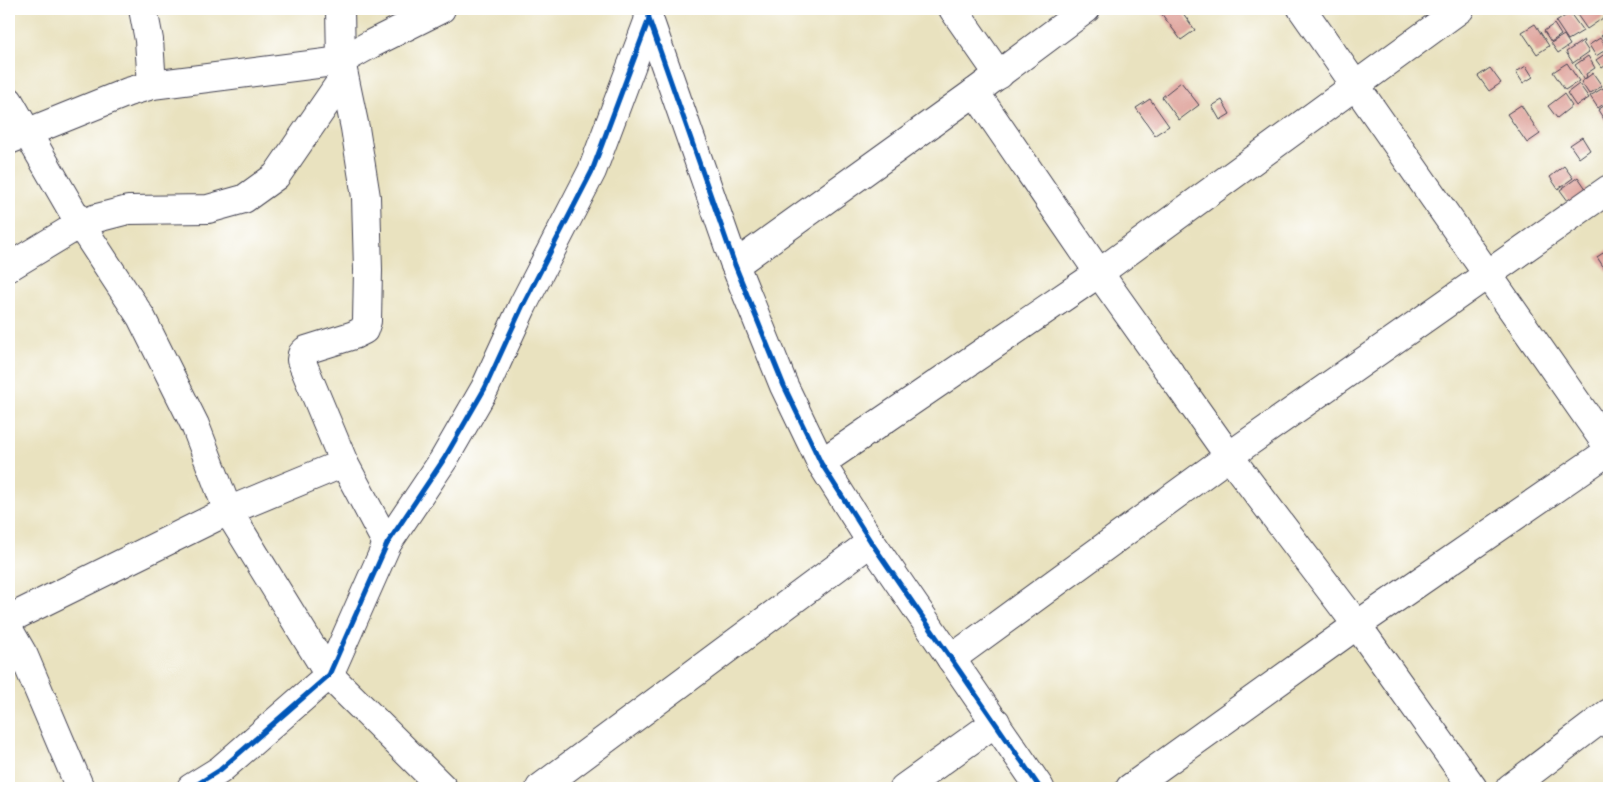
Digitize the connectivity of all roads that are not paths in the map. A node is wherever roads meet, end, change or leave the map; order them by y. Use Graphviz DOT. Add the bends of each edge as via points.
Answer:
graph roads {
  1 [pos="143,9"];
  2 [pos="340,9"];
  3 [pos="441,9"];
  4 [pos="953,9"];
  5 [pos="1086,9"];
  6 [pos="1302,9"];
  7 [pos="1460,9"];
  8 [pos="648,14"];
  9 [pos="343,69"];
  10 [pos="998,75"];
  11 [pos="152,85"];
  12 [pos="1356,85"];
  13 [pos="975,92"];
  14 [pos="9,101"];
  15 [pos="18,136"];
  16 [pos="1609,189"];
  17 [pos="80,224"];
  18 [pos="735,265"];
  19 [pos="9,267"];
  20 [pos="1099,273"];
  21 [pos="1488,274"];
  22 [pos="1609,448"];
  23 [pos="1609,451"];
  24 [pos="1229,456"];
  25 [pos="344,463"];
  26 [pos="821,463"];
  27 [pos="228,511"];
  28 [pos="871,542"];
  29 [pos="387,544"];
  30 [pos="9,619"];
  31 [pos="1358,625"];
  32 [pos="9,630"];
  33 [pos="951,659"];
  34 [pos="330,675"];
  35 [pos="1609,713"];
  36 [pos="996,722"];
  37 [pos="80,788"];
  38 [pos="190,788"];
  39 [pos="442,788"];
  40 [pos="540,788"];
  41 [pos="904,788"];
  42 [pos="1040,788"];
  43 [pos="1130,788"];
  44 [pos="1473,788"];
  45 [pos="1510,788"];
  1 -- 11 [label="street"];
  2 -- 9 [label="street"];
  3 -- 9 [label="street" via="371,44"];
  4 -- 10 [label="street"];
  5 -- 10 [label="street"];
  6 -- 12 [label="street"];
  7 -- 12 [label="street"];
  8 -- 18 [label="street"];
  8 -- 29 [label="street" via="592,171 523,305 485,388 444,459"];
  9 -- 11 [label="street"];
  9 -- 17 [label="street" via="276,176 244,199 208,209 128,210"];
  9 -- 25 [label="street" via="366,197 367,321 364,330 306,350 301,360"];
  10 -- 13 [label="street"];
  11 -- 15 [label="street"];
  12 -- 20 [label="street"];
  12 -- 21 [label="street"];
  13 -- 18 [label="street"];
  13 -- 20 [label="street"];
  14 -- 15 [label="street"];
  15 -- 17 [label="street"];
  16 -- 21 [label="street"];
  17 -- 19 [label="street"];
  17 -- 27 [label="street" via="141,317 195,425"];
  18 -- 26 [label="street" via="784,386"];
  20 -- 24 [label="street"];
  20 -- 26 [label="street"];
  21 -- 22 [label="street"];
  21 -- 24 [label="street"];
  23 -- 31 [label="street"];
  24 -- 31 [label="street"];
  24 -- 33 [label="street"];
  25 -- 27 [label="street"];
  25 -- 29 [label="street"];
  26 -- 28 [label="street"];
  27 -- 30 [label="street"];
  27 -- 34 [label="street"];
  28 -- 33 [label="street"];
  28 -- 40 [label="street"];
  29 -- 34 [label="street"];
  31 -- 43 [label="street"];
  31 -- 44 [label="street"];
  32 -- 37 [label="street" via="24,656"];
  33 -- 36 [label="street"];
  34 -- 38 [label="street" via="220,770"];
  34 -- 39 [label="street"];
  35 -- 45 [label="street"];
  36 -- 41 [label="street"];
  36 -- 42 [label="street"];
}
